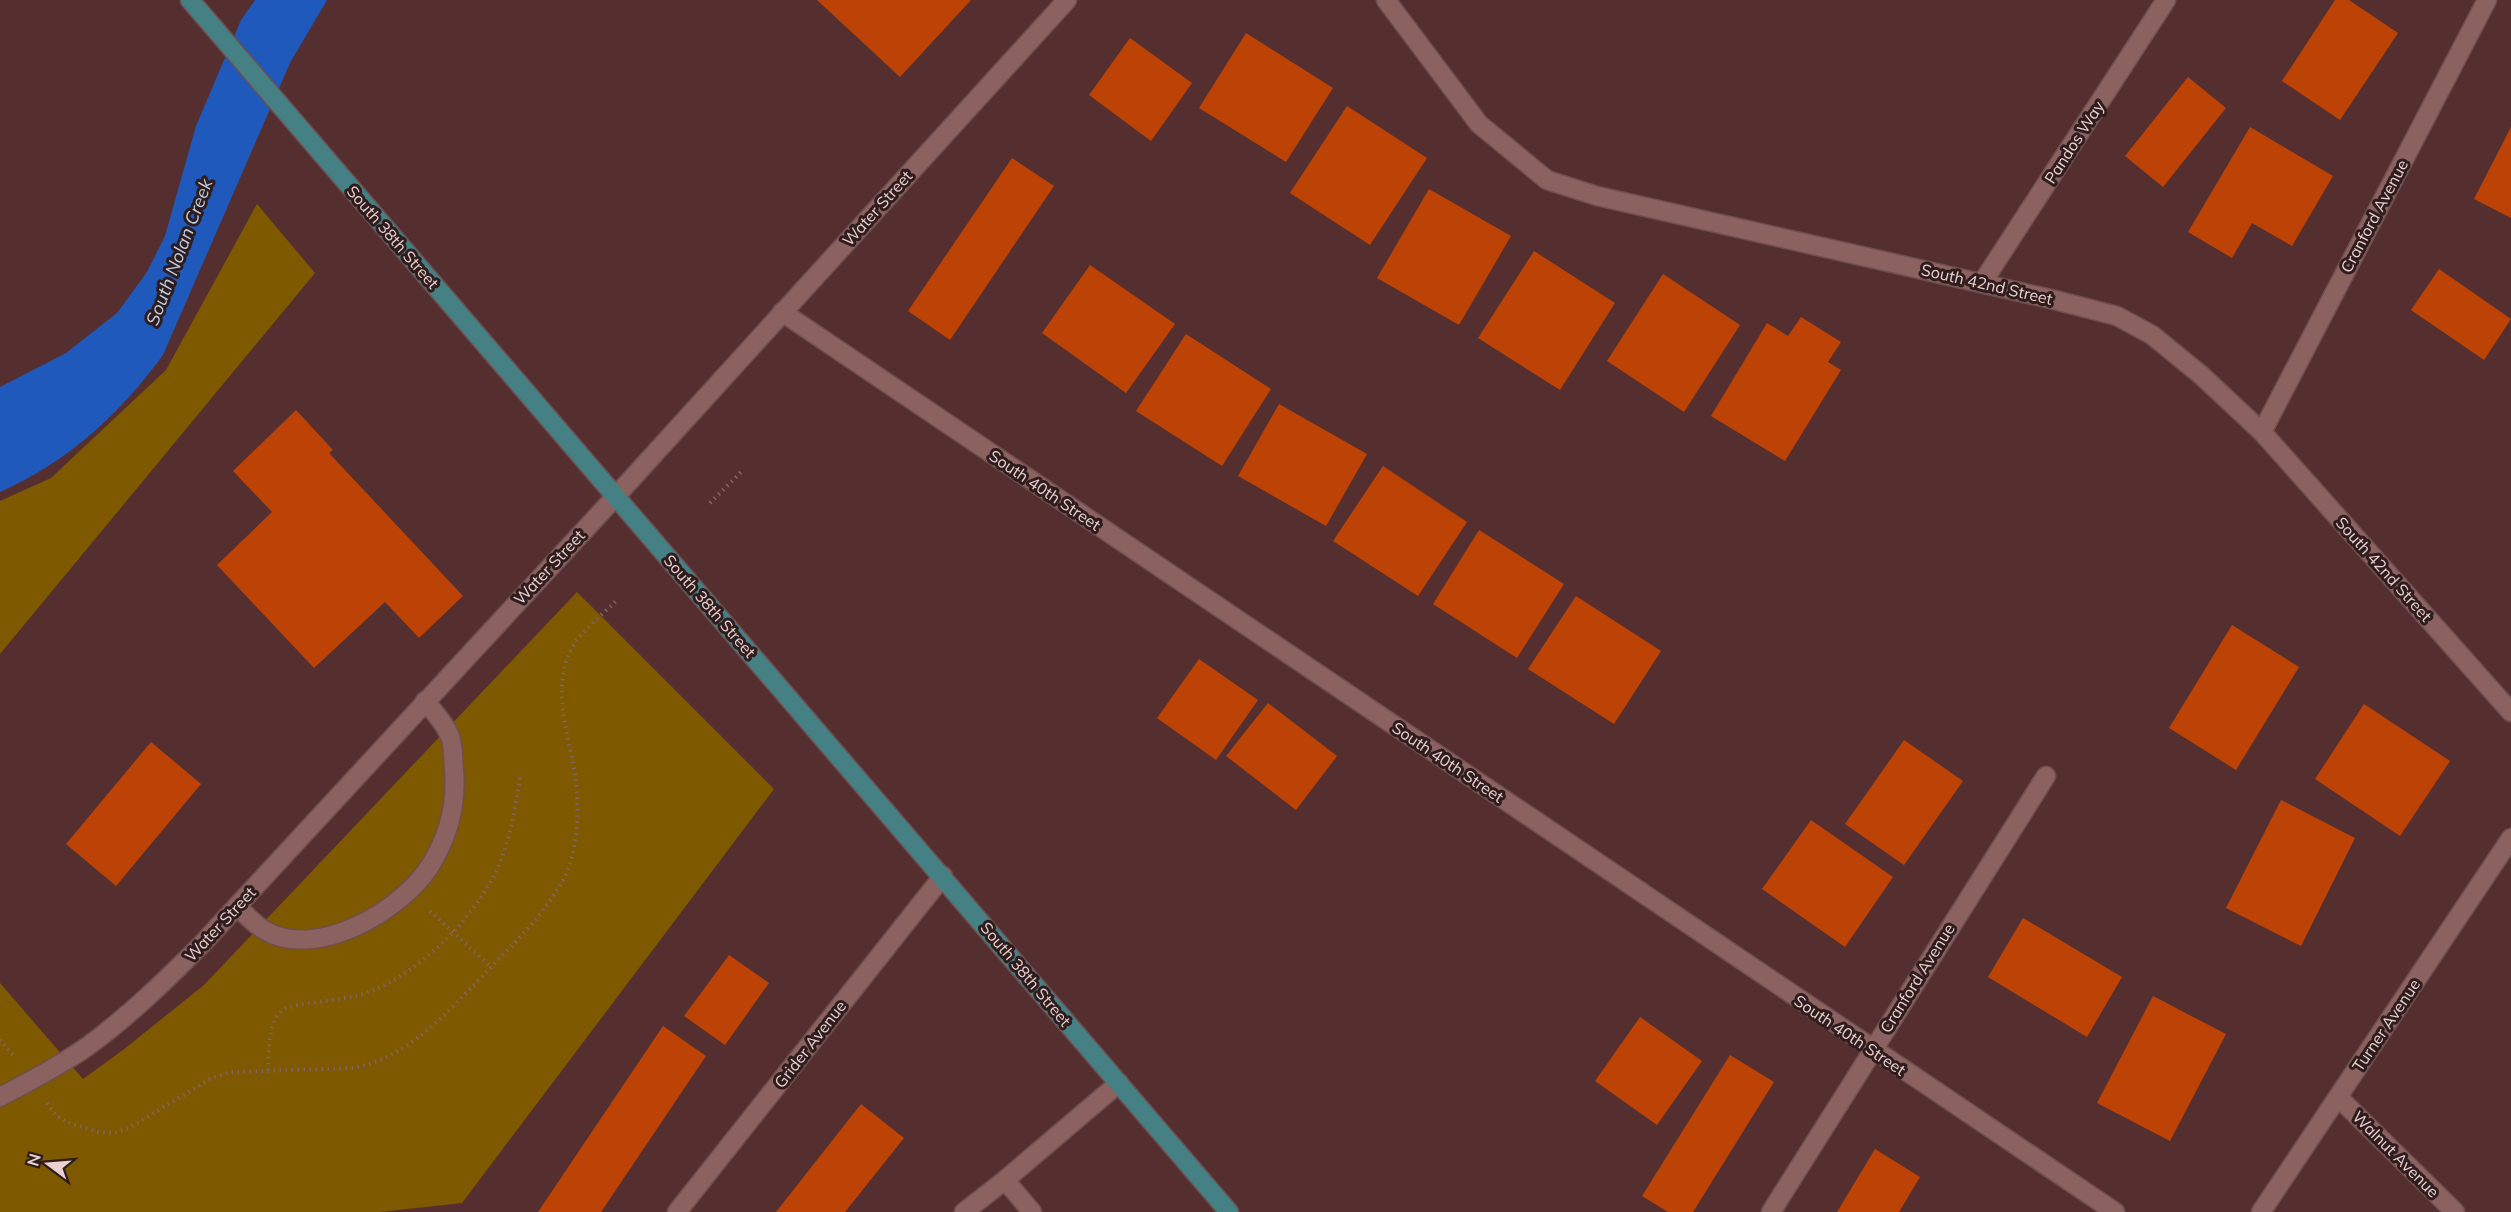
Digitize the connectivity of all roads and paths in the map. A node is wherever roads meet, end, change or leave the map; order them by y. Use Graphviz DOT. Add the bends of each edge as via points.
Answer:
graph roads {
  1 [pos="190,0"];
  2 [pos="1067,0"];
  3 [pos="1386,0"];
  4 [pos="2166,0"];
  5 [pos="2487,0"];
  6 [pos="1982,283"];
  7 [pos="782,312"];
  8 [pos="2262,432"];
  9 [pos="743,470"];
  10 [pos="616,496"];
  11 [pos="710,502"];
  12 [pos="616,601"];
  13 [pos="425,701"];
  14 [pos="2511,712"];
  15 [pos="2046,776"];
  16 [pos="520,778"];
  17 [pos="2511,838"];
  18 [pos="942,876"];
  19 [pos="409,892"];
  20 [pos="237,906"];
  21 [pos="452,931"];
  22 [pos="491,967"];
  23 [pos="0,1041"];
  24 [pos="1872,1050"];
  25 [pos="16,1059"];
  26 [pos="268,1070"];
  27 [pos="1119,1083"];
  28 [pos="0,1097"];
  29 [pos="2338,1097"];
  30 [pos="46,1101"];
  31 [pos="1005,1180"];
  32 [pos="676,1212"];
  33 [pos="964,1212"];
  34 [pos="1032,1212"];
  35 [pos="1229,1212"];
  36 [pos="1771,1212"];
  37 [pos="2115,1212"];
  38 [pos="2261,1212"];
  39 [pos="2455,1212"];
  1 -- 10 [label="main road, South 38th Street"];
  2 -- 7 [label="street, Water Street"];
  3 -- 6 [label="street, South 42nd Street" via="1479,124 1547,180 1597,196"];
  4 -- 6 [label="street, Pandos Way"];
  5 -- 8 [label="street, Cranford Avenue"];
  6 -- 8 [label="street, South 42nd Street" via="2117,316 2152,335"];
  7 -- 10 [label="street, Water Street"];
  7 -- 24 [label="street, South 40th Street"];
  8 -- 14 [label="street, South 42nd Street"];
  9 -- 11 [label="path"];
  10 -- 13 [label="street, Water Street"];
  10 -- 18 [label="main road, South 38th Street"];
  12 -- 22 [label="path" via="579,639 568,654 563,673 563,713 578,812 570,864 540,913"];
  13 -- 19 [label="street" via="450,734 455,782 453,812 429,866"];
  13 -- 20 [label="street, Water Street"];
  15 -- 24 [label="street, Cranford Avenue"];
  16 -- 21 [label="path" via="509,837 497,868 480,899"];
  17 -- 29 [label="street, Turner Avenue"];
  18 -- 27 [label="main road, South 38th Street"];
  18 -- 32 [label="street, Grider Avenue"];
  19 -- 20 [label="street" via="362,924 320,938 300,939 265,931"];
  19 -- 21 [label="path"];
  20 -- 28 [label="street, Water Street" via="165,981 89,1045"];
  21 -- 22 [label="path"];
  21 -- 26 [label="path" via="397,980 360,995 285,1008 271,1032"];
  22 -- 26 [label="path" via="440,1021 392,1056 353,1068"];
  23 -- 25 [label="path"];
  24 -- 36 [label="street, Cranford Avenue"];
  24 -- 37 [label="street, South 40th Street"];
  26 -- 30 [label="path" via="231,1072 210,1080 114,1133 66,1122"];
  27 -- 31 [label="street"];
  27 -- 35 [label="main road, South 38th Street"];
  29 -- 38 [label="street, Turner Avenue"];
  29 -- 39 [label="street, Walnut Avenue"];
  31 -- 33 [label="street"];
  31 -- 34 [label="street"];
}
